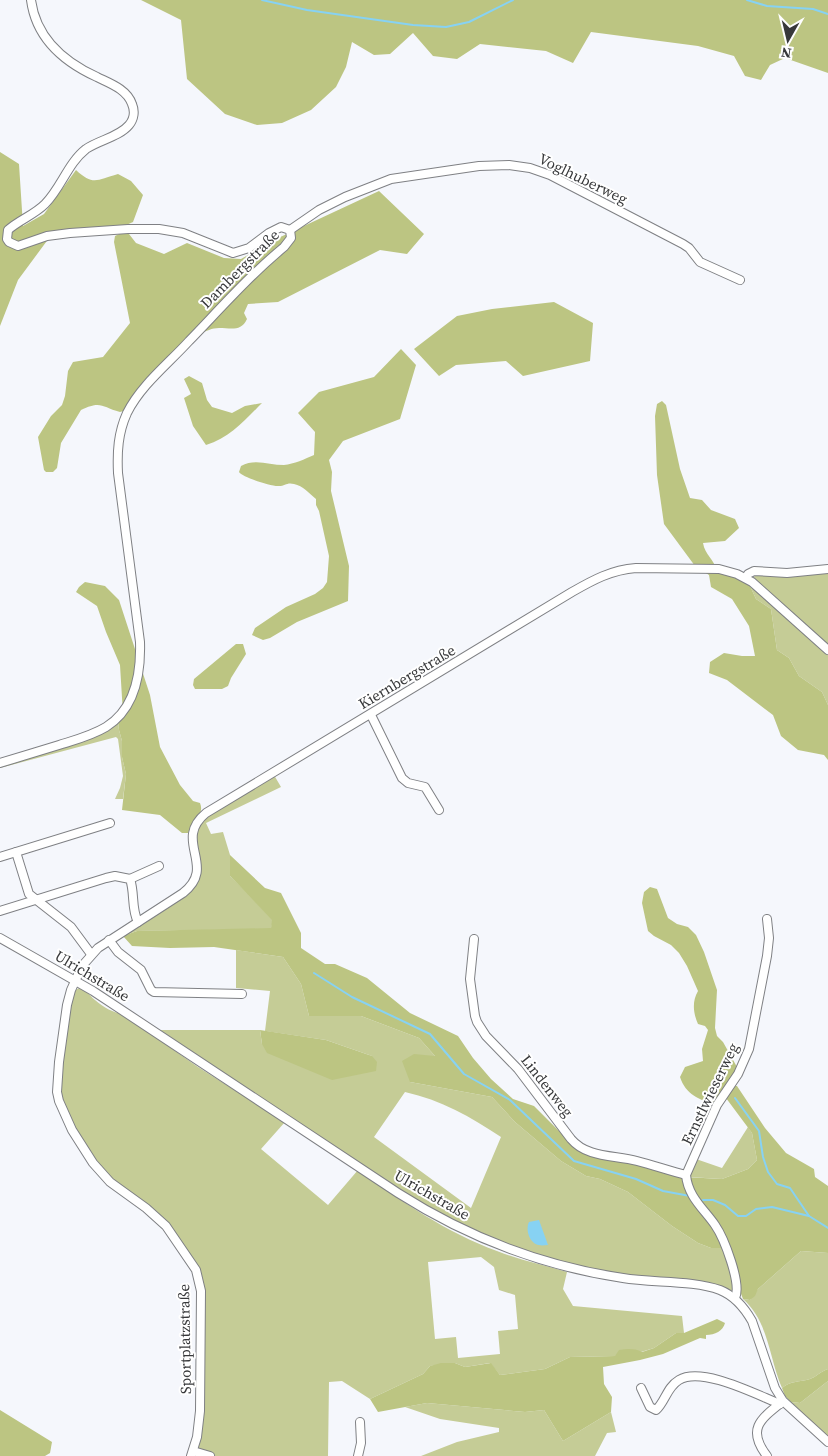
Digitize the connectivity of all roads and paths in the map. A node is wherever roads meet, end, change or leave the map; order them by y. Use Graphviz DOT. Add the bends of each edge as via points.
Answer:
graph roads {
  1 [pos="31,0"];
  2 [pos="290,230"];
  3 [pos="740,280"];
  4 [pos="828,569"];
  5 [pos="746,578"];
  6 [pos="828,650"];
  7 [pos="371,715"];
  8 [pos="0,764"];
  9 [pos="438,810"];
  10 [pos="110,823"];
  11 [pos="16,852"];
  12 [pos="0,857"];
  13 [pos="159,866"];
  14 [pos="130,879"];
  15 [pos="35,899"];
  16 [pos="0,911"];
  17 [pos="767,918"];
  18 [pos="138,922"];
  19 [pos="0,938"];
  20 [pos="474,939"];
  21 [pos="109,940"];
  22 [pos="91,954"];
  23 [pos="75,980"];
  24 [pos="242,994"];
  25 [pos="686,1176"];
  26 [pos="735,1298"];
  27 [pos="641,1388"];
  28 [pos="781,1402"];
  29 [pos="360,1422"];
  30 [pos="828,1442"];
  31 [pos="192,1454"];
  32 [pos="210,1456"];
  33 [pos="358,1456"];
  34 [pos="767,1456"];
  1 -- 2 [label="street, Dambergstraße" via="37,22 52,47 74,65 120,89 131,100 134,113 125,129 82,153 45,204 8,230 9,242 18,246 63,234 160,229 177,231 233,253 249,248 275,229"];
  2 -- 3 [label="street, Voglhuberweg" via="319,210 391,179 479,166 520,166 550,175 683,244 700,262"];
  2 -- 8 [label="street, Dambergstraße" via="288,242 219,308 142,390 122,428 117,449 118,473 140,642 137,680 129,701 115,720 97,732"];
  4 -- 5 [label="street" via="787,573 754,571"];
  5 -- 6 [label="street, Kiernbergstraße"];
  5 -- 7 [label="street, Kiernbergstraße" via="719,570 636,568 613,572 572,592"];
  7 -- 9 [label="street" via="402,778 425,787"];
  7 -- 18 [label="street, Kiernbergstraße" via="201,817 192,832 198,869 196,880 183,894"];
  10 -- 11 [label="street"];
  11 -- 12 [label="street"];
  11 -- 15 [label="street" via="28,890"];
  13 -- 14 [label="street"];
  14 -- 15 [label="street" via="115,876"];
  14 -- 18 [label="street"];
  15 -- 16 [label="street"];
  15 -- 22 [label="street" via="71,927"];
  17 -- 25 [label="street, Ernstlwieserweg" via="767,956 749,1049 738,1074 717,1105"];
  18 -- 21 [label="street, Kiernbergstraße"];
  19 -- 23 [label="street, Ulrichstraße"];
  20 -- 25 [label="street, Lindenweg" via="470,979 477,1022 518,1069 570,1139 587,1151 631,1159"];
  21 -- 22 [label="street, Kiernbergstraße"];
  21 -- 24 [label="street" via="118,952 142,970 154,992"];
  22 -- 23 [label="street, Kiernbergstraße"];
  23 -- 26 [label="street, Ulrichstraße" via="398,1193 464,1231 509,1250 576,1269 624,1279 718,1289"];
  23 -- 31 [label="street, Sportplatzstraße" via="63,1024 56,1084 65,1116 81,1146 102,1174 166,1226 192,1262 200,1281 200,1411"];
  25 -- 26 [label="street" via="688,1188 724,1243 738,1283"];
  26 -- 28 [label="street, Ulrichstraße" via="752,1321"];
  27 -- 28 [label="street" via="650,1407 656,1410 679,1380 696,1376 719,1380"];
  28 -- 30 [label="street, Ulrichstraße"];
  28 -- 34 [label="street" via="758,1426 756,1437"];
  29 -- 33 [label="street"];
  31 -- 32 [label="street, Sportplatzstraße"];
}
